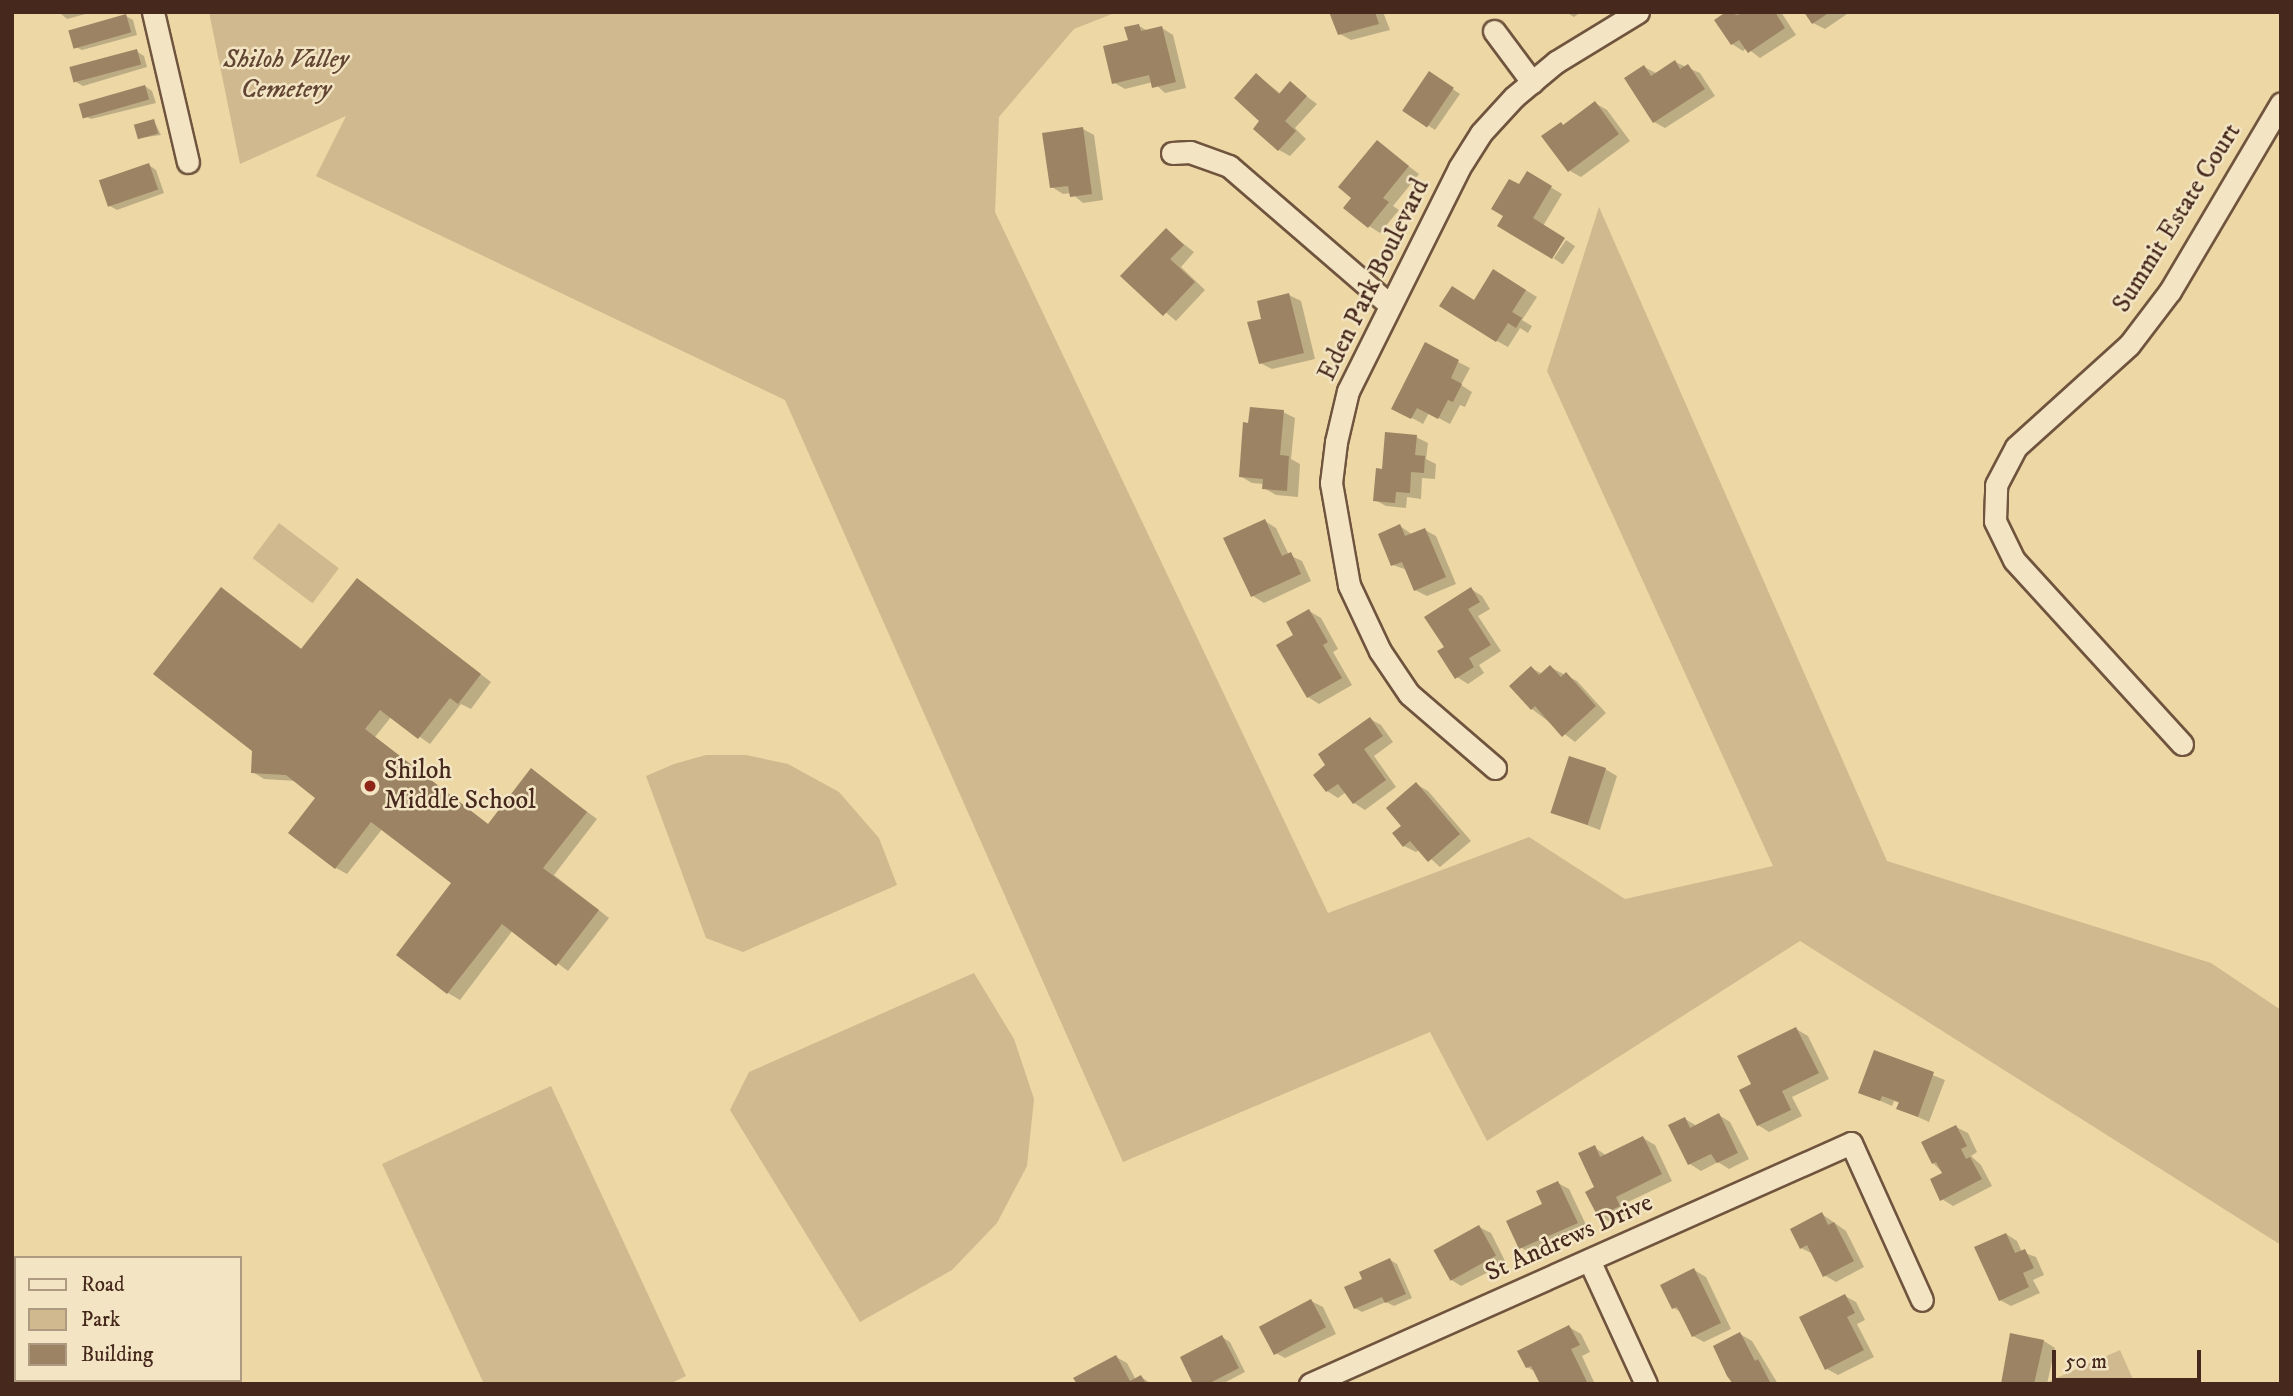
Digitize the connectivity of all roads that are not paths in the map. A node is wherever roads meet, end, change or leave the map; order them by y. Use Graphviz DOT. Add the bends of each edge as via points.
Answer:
graph roads {
  1 [pos="153,12"];
  2 [pos="1638,12"];
  3 [pos="1494,31"];
  4 [pos="1532,82"];
  5 [pos="2279,109"];
  6 [pos="1172,153"];
  7 [pos="188,162"];
  8 [pos="1390,305"];
  9 [pos="2182,744"];
  10 [pos="1495,768"];
  11 [pos="1589,1260"];
  12 [pos="1922,1300"];
  13 [pos="1317,1382"];
  14 [pos="1646,1384"];
  1 -- 7 [label="street"];
  2 -- 4 [label="street, Eden Park Boulevard"];
  3 -- 4 [label="street"];
  4 -- 8 [label="street, Eden Park Boulevard" via="1481,133"];
  5 -- 9 [label="street, Summit Estate Court" via="2170,291 2129,345 2016,447 1996,485 1995,522 2014,560"];
  6 -- 8 [label="street" via="1190,152 1229,166"];
  8 -- 10 [label="street, Eden Park Boulevard" via="1348,391 1336,442 1331,483 1349,585 1380,651 1409,694"];
  11 -- 12 [label="street, St Andrews Drive" via="1851,1143"];
  11 -- 13 [label="street, St Andrews Drive"];
  11 -- 14 [label="street"];
}
